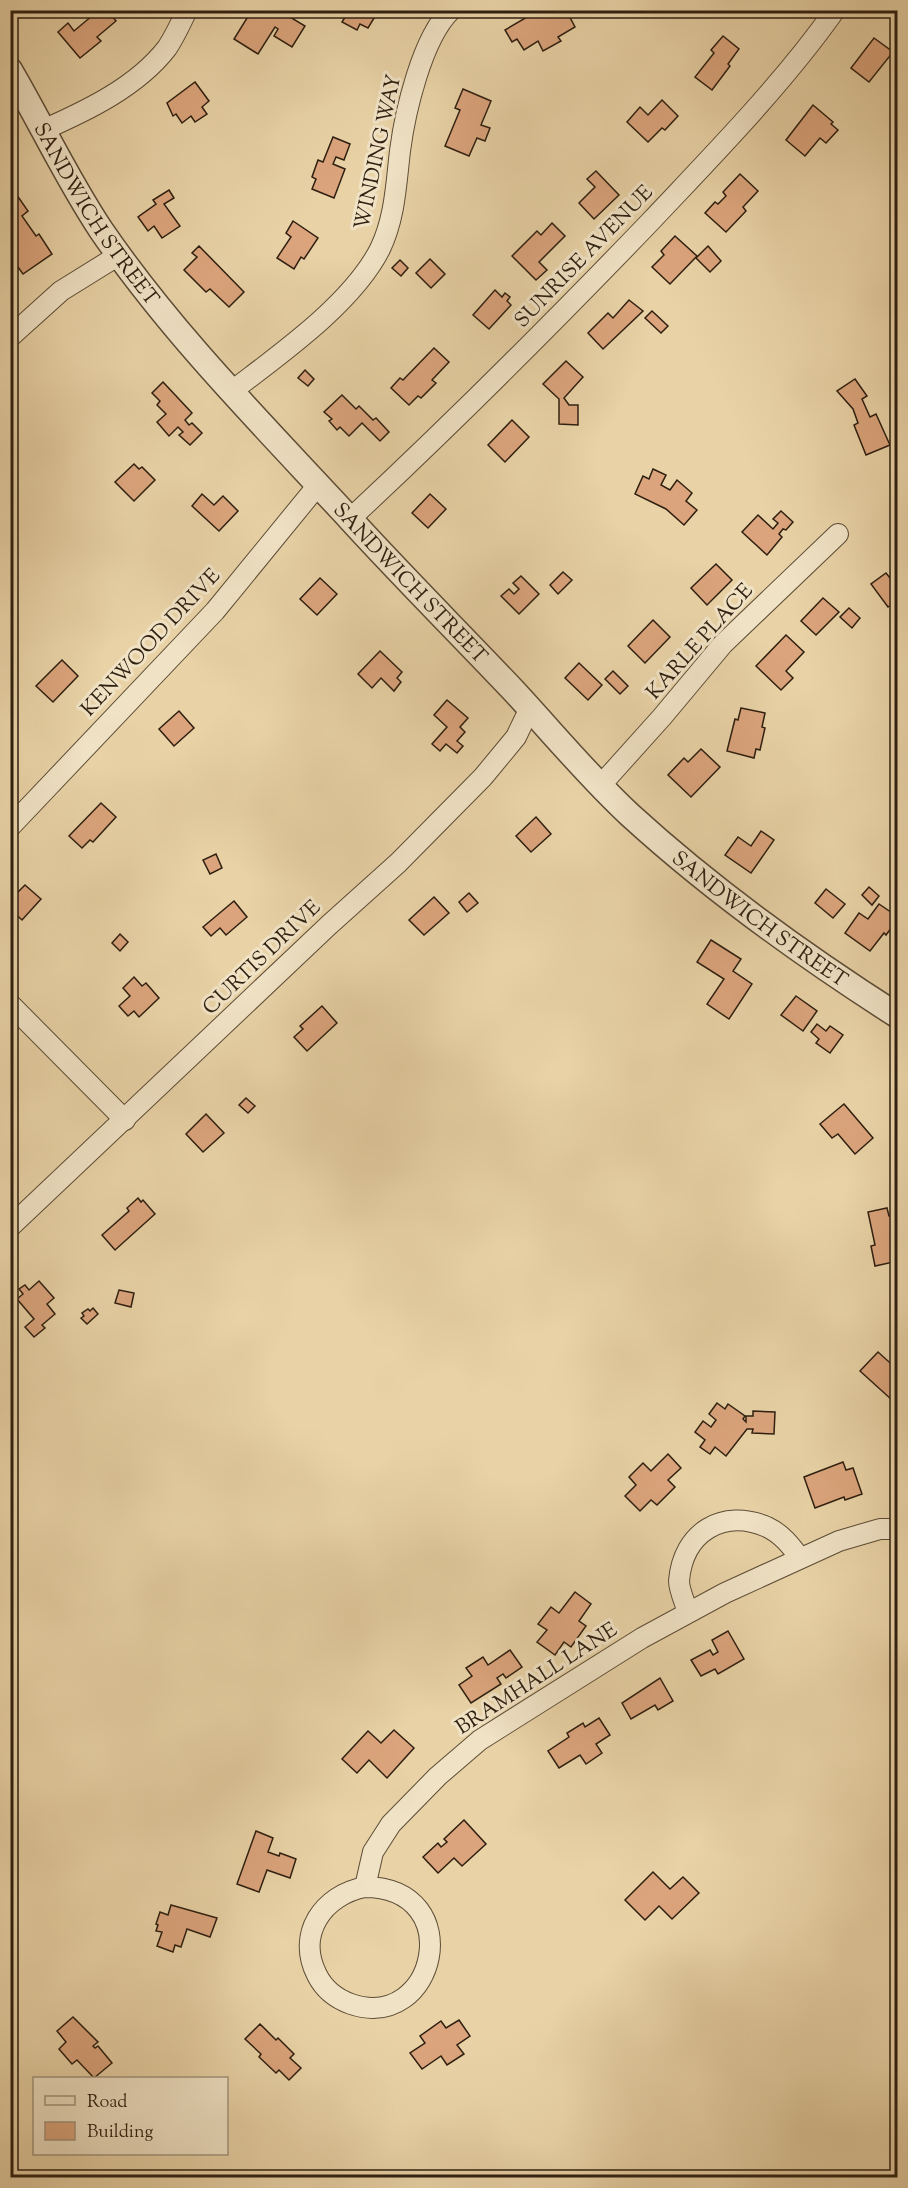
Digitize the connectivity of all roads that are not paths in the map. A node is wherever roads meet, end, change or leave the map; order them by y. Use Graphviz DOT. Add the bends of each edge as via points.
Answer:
graph roads {
  1 [pos="187,10"];
  2 [pos="451,10"];
  3 [pos="835,10"];
  4 [pos="10,70"];
  5 [pos="43,130"];
  6 [pos="119,255"];
  7 [pos="10,337"];
  8 [pos="232,391"];
  9 [pos="318,485"];
  10 [pos="350,519"];
  11 [pos="838,534"];
  12 [pos="529,710"];
  13 [pos="600,786"];
  14 [pos="10,827"];
  15 [pos="10,1004"];
  16 [pos="897,1016"];
  17 [pos="125,1120"];
  18 [pos="10,1227"];
  19 [pos="897,1529"];
  20 [pos="800,1558"];
  21 [pos="688,1612"];
  22 [pos="365,1887"];
  1 -- 5 [label="street" via="166,48 132,80 105,101"];
  2 -- 8 [label="street, WINDING WAY" via="438,26 420,66 404,132 390,224 379,250 348,292"];
  3 -- 10 [label="street, SUNRISE AVENUE" via="766,96 701,168 456,420"];
  4 -- 5 [label="street, SANDWICH STREET"];
  5 -- 6 [label="street, SANDWICH STREET"];
  6 -- 7 [label="street" via="61,291"];
  6 -- 8 [label="street, SANDWICH STREET"];
  8 -- 9 [label="street, SANDWICH STREET"];
  9 -- 10 [label="street, SANDWICH STREET"];
  9 -- 14 [label="street, KENWOOD DRIVE" via="215,611"];
  10 -- 12 [label="street, SANDWICH STREET"];
  11 -- 13 [label="street, KARLE PLACE" via="723,644"];
  12 -- 13 [label="street, SANDWICH STREET"];
  12 -- 17 [label="street, CURTIS DRIVE" via="516,737 483,777 398,863"];
  13 -- 16 [label="street, SANDWICH STREET" via="745,910"];
  15 -- 17 [label="street"];
  17 -- 18 [label="street, CURTIS DRIVE"];
  19 -- 20 [label="street, BRAMHALL LANE" via="839,1542"];
  20 -- 21 [label="street, BRAMHALL LANE"];
  20 -- 21 [label="street" via="784,1538 768,1528 743,1519 720,1521 695,1538 685,1557 679,1583"];
  21 -- 22 [label="street, BRAMHALL LANE" via="517,1715 454,1761 390,1824 373,1852"];
  22 -- 22 [label="street" via="352,1889 329,1902 314,1924 310,1950 317,1976 334,1995 357,2006 383,2006 406,1996 420,1982 428,1965 431,1940 424,1918 409,1900 388,1889"];
}
